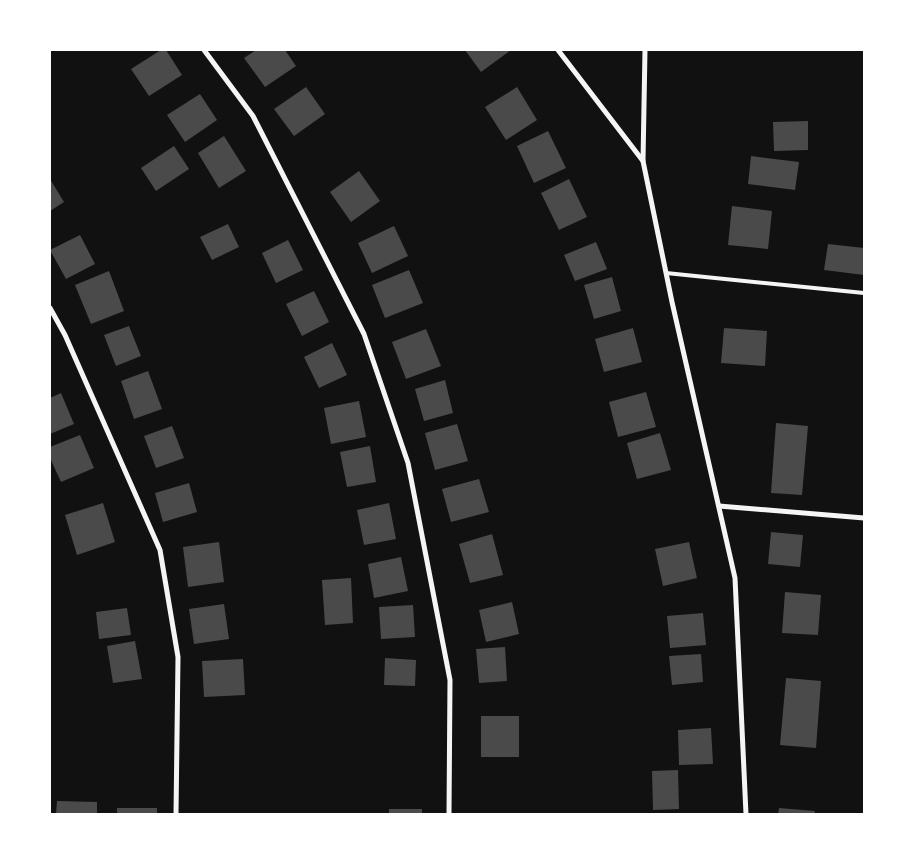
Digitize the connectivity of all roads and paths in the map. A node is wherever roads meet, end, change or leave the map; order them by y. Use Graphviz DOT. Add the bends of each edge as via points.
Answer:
graph roads {
  1 [pos="204,50"];
  2 [pos="558,50"];
  3 [pos="645,50"];
  4 [pos="643,161"];
  5 [pos="666,273"];
  6 [pos="864,293"];
  7 [pos="50,308"];
  8 [pos="718,506"];
  9 [pos="864,518"];
  10 [pos="176,814"];
  11 [pos="449,814"];
  12 [pos="746,814"];
  1 -- 11 [label="street" via="253,116 364,334 408,463 450,680"];
  2 -- 4 [label="street"];
  3 -- 4 [label="street"];
  4 -- 5 [label="street"];
  5 -- 6 [label="lane"];
  5 -- 8 [label="street"];
  7 -- 10 [label="street" via="160,550 178,657"];
  8 -- 9 [label="street"];
  8 -- 12 [label="street" via="735,578"];
}
